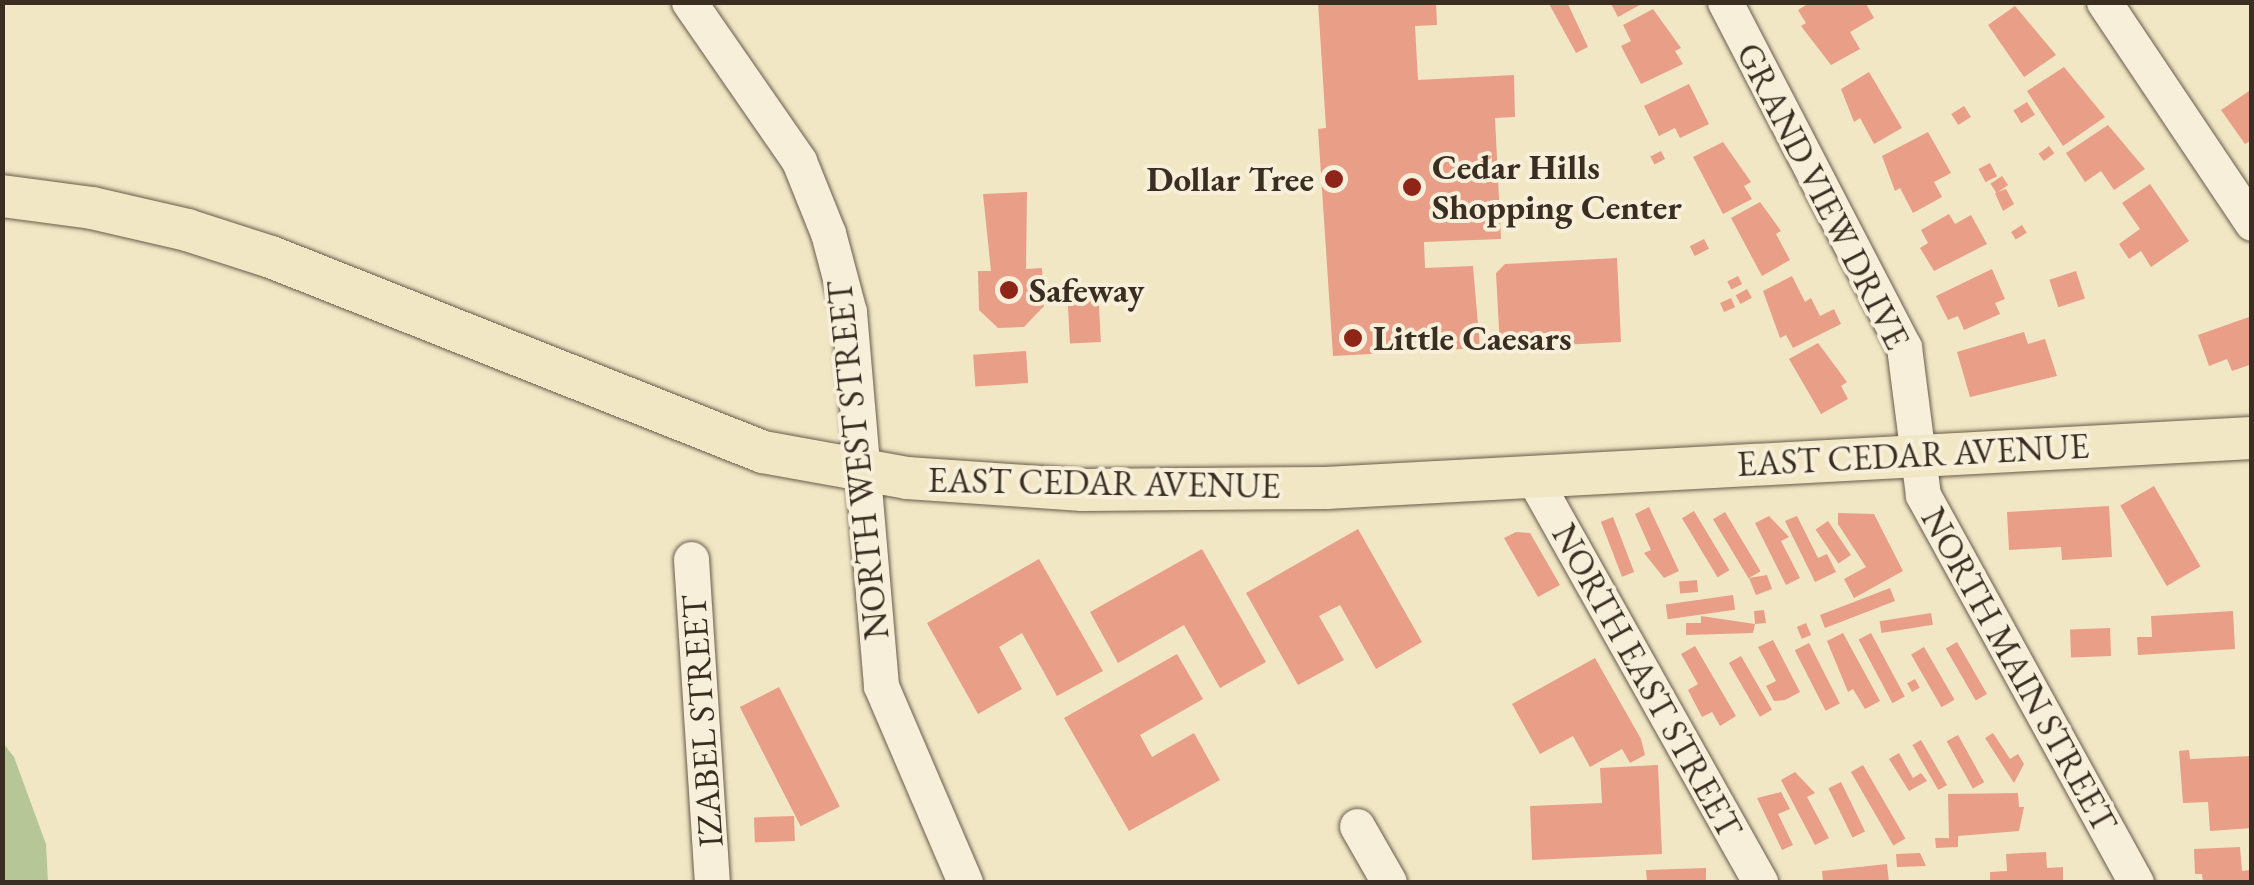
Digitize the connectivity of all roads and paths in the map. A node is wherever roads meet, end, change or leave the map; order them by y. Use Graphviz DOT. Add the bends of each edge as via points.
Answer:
graph roads {
  1 [pos="688,2"];
  2 [pos="1725,2"];
  3 [pos="2104,2"];
  4 [pos="2,196"];
  5 [pos="2252,223"];
  6 [pos="2252,438"];
  7 [pos="1918,453"];
  8 [pos="864,472"];
  9 [pos="1534,479"];
  10 [pos="692,560"];
  11 [pos="1358,826"];
  12 [pos="712,882"];
  13 [pos="965,882"];
  14 [pos="1389,882"];
  15 [pos="1760,882"];
  16 [pos="2136,882"];
  1 -- 8 [label="street, NORTH WEST STREET" via="799,161 828,233 849,312"];
  2 -- 7 [label="street, GRAND VIEW DRIVE" via="1904,347"];
  3 -- 5 [label="street"];
  4 -- 8 [label="main road, EAST CEDAR AVENUE" via="92,208 271,257 710,433 763,452"];
  6 -- 7 [label="main road, EAST CEDAR AVENUE"];
  7 -- 9 [label="main road, EAST CEDAR AVENUE"];
  7 -- 16 [label="street, NORTH MAIN STREET" via="1923,495"];
  8 -- 9 [label="main road, EAST CEDAR AVENUE" via="1083,490"];
  8 -- 13 [label="street, NORTH WEST STREET" via="881,686"];
  9 -- 15 [label="street, NORTH EAST STREET"];
  10 -- 12 [label="street, IZABEL STREET"];
  11 -- 14 [label="street"];
}
